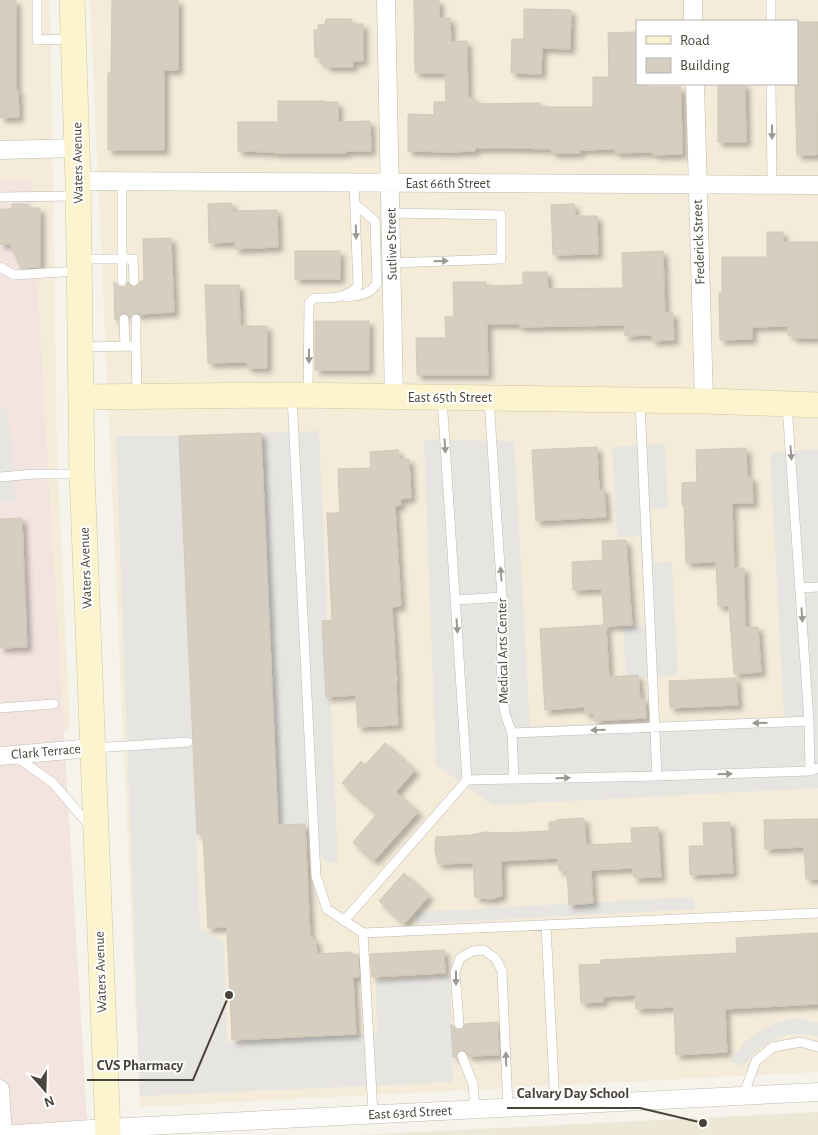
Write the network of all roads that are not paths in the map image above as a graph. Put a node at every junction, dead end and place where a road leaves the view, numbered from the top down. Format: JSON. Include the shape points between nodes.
{"nodes":[{"id":1,"x":37,"y":0,"type":"edge"},
{"id":2,"x":72,"y":0,"type":"edge"},
{"id":3,"x":386,"y":0,"type":"edge"},
{"id":4,"x":693,"y":0,"type":"edge"},
{"id":5,"x":771,"y":0,"type":"edge"},
{"id":6,"x":694,"y":20,"type":"edge"},
{"id":7,"x":771,"y":20,"type":"edge"},
{"id":8,"x":74,"y":39,"type":"junction"},
{"id":9,"x":695,"y":85,"type":"edge"},
{"id":10,"x":771,"y":85,"type":"edge"},
{"id":11,"x":77,"y":148,"type":"junction"},
{"id":12,"x":0,"y":150,"type":"edge"},
{"id":13,"x":122,"y":182,"type":"junction"},
{"id":14,"x":354,"y":183,"type":"junction"},
{"id":15,"x":391,"y":183,"type":"junction"},
{"id":16,"x":698,"y":185,"type":"junction"},
{"id":17,"x":772,"y":185,"type":"junction"},
{"id":18,"x":818,"y":185,"type":"edge"},
{"id":19,"x":78,"y":189,"type":"junction"},
{"id":20,"x":0,"y":198,"type":"edge"},
{"id":21,"x":355,"y":204,"type":"junction"},
{"id":22,"x":391,"y":213,"type":"junction"},
{"id":23,"x":122,"y":258,"type":"junction"},
{"id":24,"x":392,"y":263,"type":"junction"},
{"id":25,"x":79,"y":265,"type":"junction"},
{"id":26,"x":0,"y":267,"type":"edge"},
{"id":27,"x":122,"y":281,"type":"dead end"},
{"id":28,"x":134,"y":281,"type":"dead end"},
{"id":29,"x":338,"y":298,"type":"junction"},
{"id":30,"x":124,"y":319,"type":"dead end"},
{"id":31,"x":136,"y":319,"type":"dead end"},
{"id":32,"x":124,"y":346,"type":"junction"},
{"id":33,"x":136,"y":346,"type":"junction"},
{"id":34,"x":80,"y":347,"type":"junction"},
{"id":35,"x":137,"y":396,"type":"junction"},
{"id":36,"x":300,"y":396,"type":"junction"},
{"id":37,"x":81,"y":397,"type":"junction"},
{"id":38,"x":394,"y":398,"type":"junction"},
{"id":39,"x":442,"y":398,"type":"junction"},
{"id":40,"x":489,"y":398,"type":"junction"},
{"id":41,"x":640,"y":401,"type":"junction"},
{"id":42,"x":704,"y":401,"type":"junction"},
{"id":43,"x":787,"y":404,"type":"junction"},
{"id":44,"x":818,"y":405,"type":"edge"},
{"id":45,"x":82,"y":474,"type":"junction"},
{"id":46,"x":0,"y":477,"type":"edge"},
{"id":47,"x":818,"y":587,"type":"edge"},
{"id":48,"x":800,"y":588,"type":"junction"},
{"id":49,"x":502,"y":597,"type":"junction"},
{"id":50,"x":456,"y":600,"type":"junction"},
{"id":51,"x":54,"y":704,"type":"dead end"},
{"id":52,"x":0,"y":708,"type":"edge"},
{"id":53,"x":809,"y":721,"type":"junction"},
{"id":54,"x":655,"y":728,"type":"junction"},
{"id":55,"x":512,"y":733,"type":"junction"},
{"id":56,"x":188,"y":742,"type":"dead end"},
{"id":57,"x":93,"y":748,"type":"junction"},
{"id":58,"x":7,"y":756,"type":"edge"},
{"id":59,"x":814,"y":770,"type":"edge"},
{"id":60,"x":657,"y":776,"type":"junction"},
{"id":61,"x":514,"y":779,"type":"junction"},
{"id":62,"x":467,"y":780,"type":"junction"},
{"id":63,"x":96,"y":833,"type":"junction"},
{"id":64,"x":818,"y":913,"type":"edge"},
{"id":65,"x":344,"y":921,"type":"junction"},
{"id":66,"x":546,"y":925,"type":"junction"},
{"id":67,"x":363,"y":933,"type":"junction"},
{"id":68,"x":459,"y":1024,"type":"dead end"},
{"id":69,"x":818,"y":1047,"type":"edge"},
{"id":70,"x":462,"y":1056,"type":"dead end"},
{"id":71,"x":0,"y":1089,"type":"edge"},
{"id":72,"x":818,"y":1092,"type":"edge"},
{"id":73,"x":743,"y":1096,"type":"junction"},
{"id":74,"x":555,"y":1105,"type":"junction"},
{"id":75,"x":508,"y":1108,"type":"junction"},
{"id":76,"x":475,"y":1109,"type":"junction"},
{"id":77,"x":372,"y":1114,"type":"junction"},
{"id":78,"x":108,"y":1131,"type":"edge"},
{"id":79,"x":3,"y":1135,"type":"edge"}],
"edges":[{"from":1,"to":8,"type":"lane","via":[[37,40]]},
{"from":2,"to":8,"type":"main road","name":"Waters Avenue"},
{"from":3,"to":15,"type":"street","name":"Sutlive Street"},
{"from":4,"to":6,"type":"street"},
{"from":5,"to":7,"type":"lane"},
{"from":8,"to":11,"type":"main road","name":"Waters Avenue"},
{"from":9,"to":16,"type":"street","name":"Frederick Street"},
{"from":10,"to":17,"type":"lane","one_way":true},
{"from":11,"to":12,"type":"street"},
{"from":11,"to":19,"type":"main road","name":"Waters Avenue"},
{"from":13,"to":14,"type":"street","name":"East 66th Street"},
{"from":13,"to":19,"type":"street","name":"East 66th Street"},
{"from":13,"to":23,"type":"lane"},
{"from":14,"to":15,"type":"street","name":"East 66th Street"},
{"from":14,"to":21,"type":"lane"},
{"from":15,"to":16,"type":"street","name":"East 66th Street"},
{"from":15,"to":22,"type":"street","name":"Sutlive Street"},
{"from":16,"to":17,"type":"street","name":"East 66th Street"},
{"from":16,"to":42,"type":"street","name":"Frederick Street"},
{"from":17,"to":18,"type":"street","name":"East 66th Street"},
{"from":19,"to":20,"type":"lane"},
{"from":19,"to":25,"type":"main road","name":"Waters Avenue"},
{"from":21,"to":29,"type":"lane","one_way":true,"via":[[358,286],[352,293]]},
{"from":21,"to":29,"type":"lane","via":[[375,221],[377,283],[366,294]]},
{"from":22,"to":24,"type":"street","name":"Sutlive Street"},
{"from":24,"to":22,"type":"lane","one_way":true,"via":[[501,260],[501,215]]},
{"from":23,"to":25,"type":"lane"},
{"from":23,"to":27,"type":"lane"},
{"from":23,"to":28,"type":"lane","via":[[132,258]]},
{"from":24,"to":38,"type":"street","name":"Sutlive Street"},
{"from":25,"to":26,"type":"lane","via":[[14,275]]},
{"from":25,"to":34,"type":"main road","name":"Waters Avenue"},
{"from":29,"to":36,"type":"lane","one_way":true,"via":[[314,298],[309,303]]},
{"from":30,"to":32,"type":"lane"},
{"from":31,"to":33,"type":"lane"},
{"from":32,"to":33,"type":"lane"},
{"from":32,"to":34,"type":"lane"},
{"from":33,"to":35,"type":"lane"},
{"from":34,"to":37,"type":"main road","name":"Waters Avenue"},
{"from":35,"to":36,"type":"main road","name":"East 65th Street"},
{"from":35,"to":37,"type":"main road","name":"East 65th Street"},
{"from":36,"to":38,"type":"main road","name":"East 65th Street"},
{"from":36,"to":65,"type":"lane","via":[[316,876],[327,909]]},
{"from":37,"to":45,"type":"main road","name":"Waters Avenue"},
{"from":38,"to":39,"type":"main road","name":"East 65th Street"},
{"from":39,"to":40,"type":"main road","name":"East 65th Street"},
{"from":39,"to":50,"type":"lane","one_way":true},
{"from":40,"to":41,"type":"main road","name":"East 65th Street"},
{"from":49,"to":40,"type":"lane","name":"Medical Arts Center","one_way":true},
{"from":41,"to":42,"type":"main road","name":"East 65th Street"},
{"from":41,"to":54,"type":"lane"},
{"from":42,"to":43,"type":"main road","name":"East 65th Street"},
{"from":43,"to":44,"type":"main road","name":"East 65th Street"},
{"from":43,"to":48,"type":"lane","one_way":true},
{"from":45,"to":46,"type":"lane"},
{"from":45,"to":57,"type":"main road","name":"Waters Avenue"},
{"from":47,"to":48,"type":"lane"},
{"from":48,"to":53,"type":"lane","one_way":true},
{"from":49,"to":50,"type":"lane"},
{"from":49,"to":55,"type":"lane","name":"Medical Arts Center","via":[[501,686]]},
{"from":50,"to":62,"type":"lane","one_way":true},
{"from":51,"to":52,"type":"lane"},
{"from":53,"to":54,"type":"lane","one_way":true},
{"from":53,"to":59,"type":"lane"},
{"from":54,"to":55,"type":"lane","one_way":true},
{"from":54,"to":60,"type":"lane"},
{"from":55,"to":61,"type":"lane","name":"Medical Arts Center"},
{"from":56,"to":57,"type":"lane"},
{"from":57,"to":58,"type":"street","name":"Clark Terrace"},
{"from":57,"to":63,"type":"main road","name":"Waters Avenue"},
{"from":58,"to":63,"type":"lane","via":[[53,783]]},
{"from":60,"to":59,"type":"lane","one_way":true},
{"from":61,"to":60,"type":"lane","one_way":true},
{"from":61,"to":62,"type":"lane"},
{"from":62,"to":65,"type":"lane"},
{"from":63,"to":78,"type":"main road","name":"Waters Avenue"},
{"from":64,"to":66,"type":"lane"},
{"from":65,"to":67,"type":"lane"},
{"from":66,"to":67,"type":"lane"},
{"from":66,"to":74,"type":"lane"},
{"from":67,"to":77,"type":"lane"},
{"from":75,"to":68,"type":"lane","one_way":true,"via":[[502,971],[496,959],[484,950],[473,951],[460,958],[455,972]]},
{"from":69,"to":73,"type":"lane","via":[[801,1042],[773,1046],[756,1061]]},
{"from":70,"to":76,"type":"lane","via":[[473,1084]]},
{"from":71,"to":79,"type":"street"},
{"from":72,"to":73,"type":"street","name":"East 63rd Street"},
{"from":73,"to":74,"type":"street","name":"East 63rd Street"},
{"from":74,"to":75,"type":"street","name":"East 63rd Street"},
{"from":75,"to":76,"type":"street","name":"East 63rd Street"},
{"from":76,"to":77,"type":"street","name":"East 63rd Street"},
{"from":77,"to":78,"type":"street","name":"East 63rd Street"},
{"from":78,"to":79,"type":"street","name":"East 63rd Street"}]}
